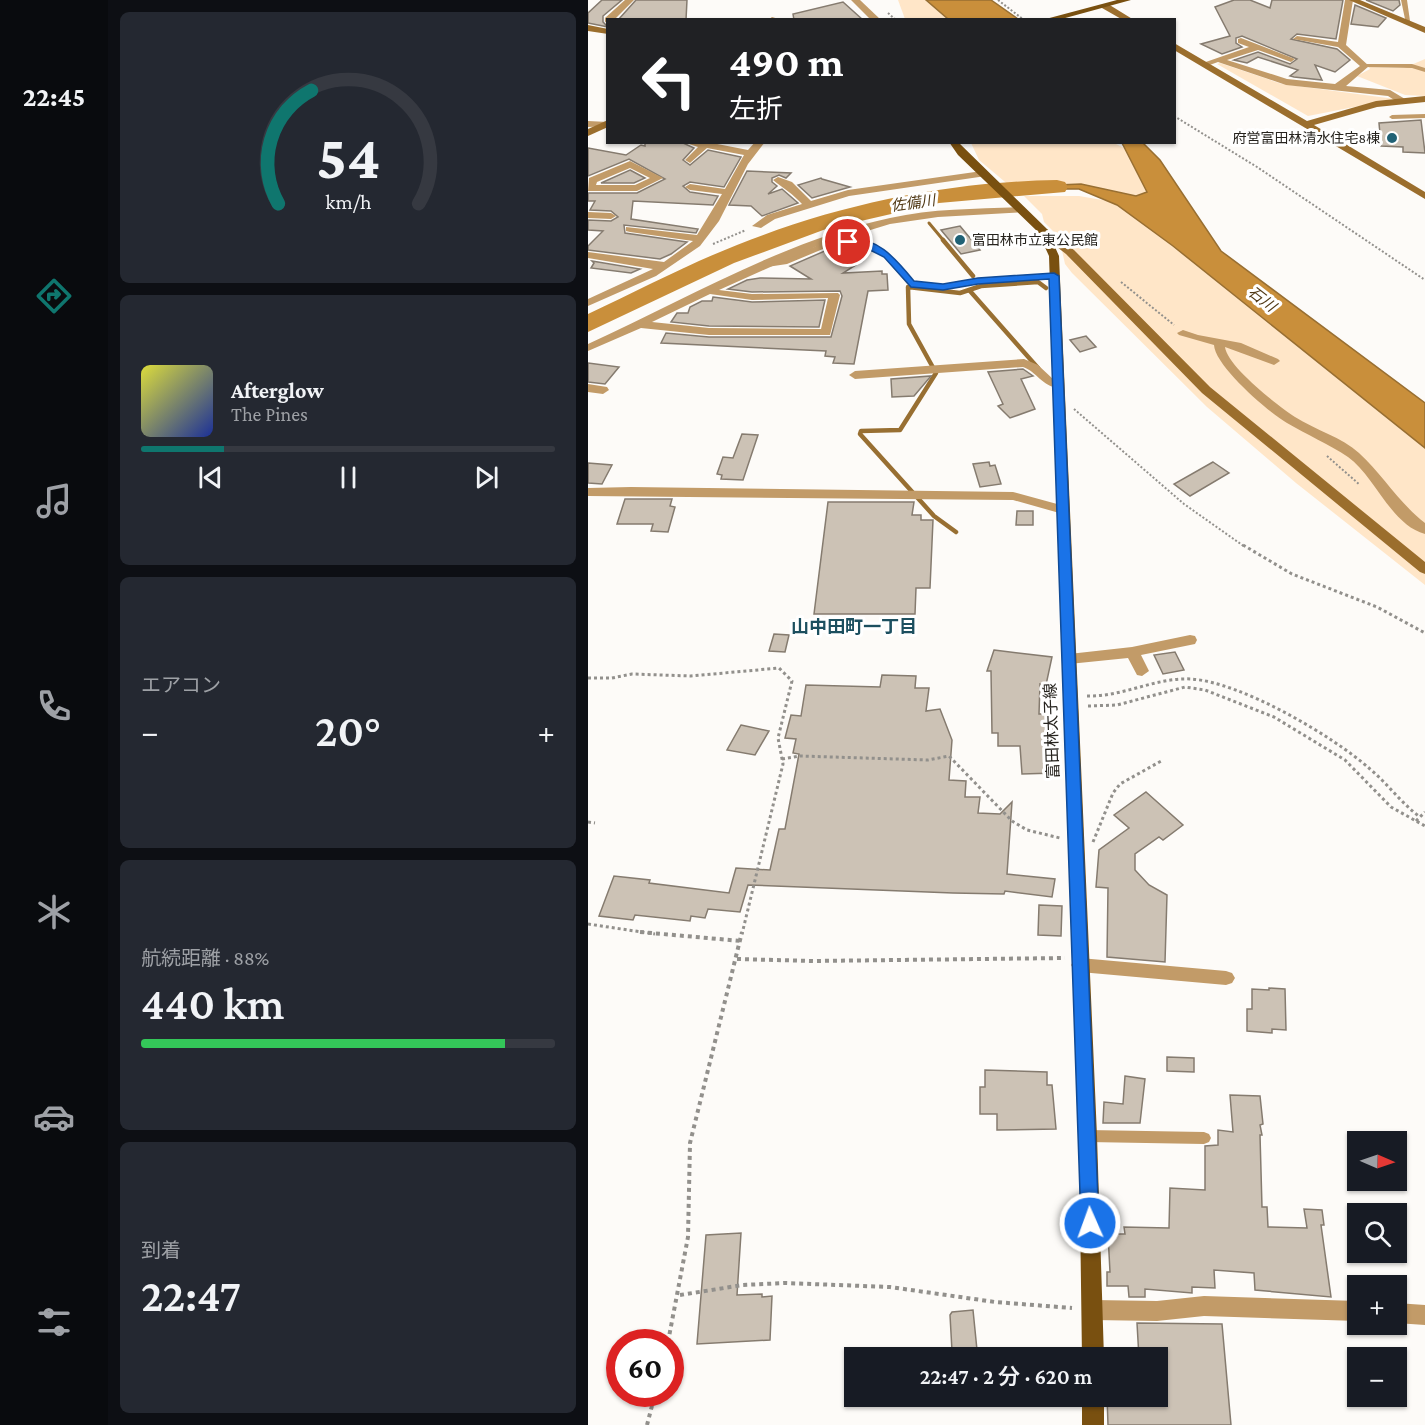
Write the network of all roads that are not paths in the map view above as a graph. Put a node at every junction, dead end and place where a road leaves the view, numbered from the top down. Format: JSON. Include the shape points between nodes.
{"nodes":[{"id":1,"x":630,"y":0,"type":"edge"},
{"id":2,"x":855,"y":0,"type":"edge"},
{"id":3,"x":1128,"y":0,"type":"edge"},
{"id":4,"x":1351,"y":0,"type":"edge"},
{"id":5,"x":1404,"y":0,"type":"edge"},
{"id":6,"x":1110,"y":3,"type":"edge"},
{"id":7,"x":872,"y":17,"type":"edge"},
{"id":8,"x":610,"y":18,"type":"edge"},
{"id":9,"x":1055,"y":18,"type":"edge"},
{"id":10,"x":1128,"y":18,"type":"edge"},
{"id":11,"x":606,"y":21,"type":"edge"},
{"id":12,"x":1404,"y":21,"type":"junction"},
{"id":13,"x":592,"y":29,"type":"edge"},
{"id":14,"x":1425,"y":30,"type":"edge"},
{"id":15,"x":1297,"y":39,"type":"dead end"},
{"id":16,"x":1240,"y":41,"type":"dead end"},
{"id":17,"x":1342,"y":45,"type":"junction"},
{"id":18,"x":1176,"y":47,"type":"edge"},
{"id":19,"x":1255,"y":48,"type":"junction"},
{"id":20,"x":1329,"y":54,"type":"dead end"},
{"id":21,"x":1352,"y":56,"type":"junction"},
{"id":22,"x":1291,"y":59,"type":"dead end"},
{"id":23,"x":1220,"y":60,"type":"junction"},
{"id":24,"x":1204,"y":64,"type":"junction"},
{"id":25,"x":1364,"y":65,"type":"junction"},
{"id":26,"x":1425,"y":70,"type":"edge"},
{"id":27,"x":1338,"y":87,"type":"junction"},
{"id":28,"x":1425,"y":99,"type":"edge"},
{"id":29,"x":1401,"y":100,"type":"junction"},
{"id":30,"x":1425,"y":116,"type":"edge"},
{"id":31,"x":1392,"y":117,"type":"dead end"},
{"id":32,"x":588,"y":124,"type":"edge"},
{"id":33,"x":606,"y":124,"type":"edge"},
{"id":34,"x":606,"y":124,"type":"edge"},
{"id":35,"x":1305,"y":125,"type":"junction"},
{"id":36,"x":588,"y":133,"type":"edge"},
{"id":37,"x":699,"y":144,"type":"edge"},
{"id":38,"x":759,"y":144,"type":"edge"},
{"id":39,"x":955,"y":144,"type":"edge"},
{"id":40,"x":705,"y":145,"type":"junction"},
{"id":41,"x":750,"y":153,"type":"junction"},
{"id":42,"x":690,"y":160,"type":"dead end"},
{"id":43,"x":985,"y":177,"type":"junction"},
{"id":44,"x":778,"y":180,"type":"dead end"},
{"id":45,"x":801,"y":182,"type":"dead end"},
{"id":46,"x":789,"y":185,"type":"junction"},
{"id":47,"x":690,"y":187,"type":"dead end"},
{"id":48,"x":589,"y":188,"type":"edge"},
{"id":49,"x":727,"y":192,"type":"junction"},
{"id":50,"x":1425,"y":196,"type":"edge"},
{"id":51,"x":809,"y":205,"type":"junction"},
{"id":52,"x":1020,"y":209,"type":"junction"},
{"id":53,"x":588,"y":215,"type":"edge"},
{"id":54,"x":611,"y":216,"type":"dead end"},
{"id":55,"x":757,"y":226,"type":"road end"},
{"id":56,"x":629,"y":230,"type":"dead end"},
{"id":57,"x":1043,"y":231,"type":"junction"},
{"id":58,"x":705,"y":243,"type":"junction"},
{"id":59,"x":588,"y":255,"type":"edge"},
{"id":60,"x":662,"y":267,"type":"junction"},
{"id":61,"x":755,"y":268,"type":"junction"},
{"id":62,"x":1054,"y":276,"type":"junction"},
{"id":63,"x":710,"y":290,"type":"junction"},
{"id":64,"x":588,"y":303,"type":"edge"},
{"id":65,"x":640,"y":324,"type":"junction"},
{"id":66,"x":1183,"y":333,"type":"dead end"},
{"id":67,"x":1219,"y":341,"type":"junction"},
{"id":68,"x":588,"y":348,"type":"edge"},
{"id":69,"x":1274,"y":361,"type":"dead end"},
{"id":70,"x":855,"y":375,"type":"dead end"},
{"id":71,"x":1058,"y":384,"type":"junction"},
{"id":72,"x":588,"y":388,"type":"edge"},
{"id":73,"x":603,"y":390,"type":"dead end"},
{"id":74,"x":588,"y":492,"type":"edge"},
{"id":75,"x":1063,"y":510,"type":"junction"},
{"id":76,"x":1425,"y":530,"type":"edge"},
{"id":77,"x":1425,"y":569,"type":"edge"},
{"id":78,"x":1190,"y":640,"type":"dead end"},
{"id":79,"x":1132,"y":652,"type":"junction"},
{"id":80,"x":1069,"y":659,"type":"junction"},
{"id":81,"x":1142,"y":670,"type":"dead end"},
{"id":82,"x":1080,"y":964,"type":"junction"},
{"id":83,"x":1226,"y":978,"type":"dead end"},
{"id":84,"x":1088,"y":1136,"type":"junction"},
{"id":85,"x":1204,"y":1138,"type":"dead end"},
{"id":86,"x":1092,"y":1310,"type":"junction"},
{"id":87,"x":1347,"y":1311,"type":"edge"},
{"id":88,"x":1407,"y":1314,"type":"edge"},
{"id":89,"x":1425,"y":1315,"type":"edge"},
{"id":90,"x":1093,"y":1347,"type":"edge"},
{"id":91,"x":1093,"y":1407,"type":"edge"},
{"id":92,"x":1093,"y":1425,"type":"edge"}],
"edges":[{"from":1,"to":8,"type":"street"},
{"from":2,"to":7,"type":"street"},
{"from":3,"to":6,"type":"main road"},
{"from":4,"to":12,"type":"street"},
{"from":4,"to":17,"type":"street"},
{"from":5,"to":12,"type":"lane","via":[[1408,20]]},
{"from":6,"to":9,"type":"main road"},
{"from":6,"to":10,"type":"street"},
{"from":11,"to":13,"type":"street"},
{"from":12,"to":14,"type":"street"},
{"from":15,"to":17,"type":"street"},
{"from":16,"to":19,"type":"street"},
{"from":17,"to":21,"type":"street"},
{"from":18,"to":24,"type":"street"},
{"from":19,"to":22,"type":"street"},
{"from":19,"to":23,"type":"street"},
{"from":20,"to":21,"type":"street"},
{"from":21,"to":25,"type":"street"},
{"from":23,"to":24,"type":"street"},
{"from":23,"to":27,"type":"street","via":[[1286,82]]},
{"from":24,"to":35,"type":"street"},
{"from":25,"to":26,"type":"lane"},
{"from":25,"to":27,"type":"street"},
{"from":27,"to":29,"type":"street","via":[[1390,93]]},
{"from":28,"to":29,"type":"street"},
{"from":29,"to":35,"type":"street","via":[[1350,110]]},
{"from":30,"to":31,"type":"lane"},
{"from":32,"to":33,"type":"street"},
{"from":34,"to":36,"type":"street"},
{"from":35,"to":50,"type":"street"},
{"from":37,"to":40,"type":"street"},
{"from":38,"to":41,"type":"street"},
{"from":39,"to":43,"type":"main road","name":"富田林太子線"},
{"from":40,"to":41,"type":"street"},
{"from":40,"to":42,"type":"street"},
{"from":41,"to":49,"type":"street"},
{"from":43,"to":51,"type":"street","via":[[848,194]]},
{"from":43,"to":52,"type":"main road","name":"富田林太子線"},
{"from":44,"to":46,"type":"street"},
{"from":45,"to":46,"type":"street"},
{"from":46,"to":51,"type":"street"},
{"from":47,"to":49,"type":"street"},
{"from":48,"to":48,"type":"street","via":[[637,188],[658,178],[630,164],[593,180]]},
{"from":49,"to":58,"type":"street"},
{"from":51,"to":55,"type":"street","via":[[771,217]]},
{"from":52,"to":57,"type":"main road","name":"富田林太子線"},
{"from":52,"to":61,"type":"street","via":[[891,220],[828,238]]},
{"from":53,"to":54,"type":"street"},
{"from":56,"to":58,"type":"street"},
{"from":57,"to":62,"type":"main road","name":"富田林太子線","via":[[1052,248]]},
{"from":57,"to":77,"type":"street","via":[[1070,252],[1206,390]]},
{"from":58,"to":60,"type":"street"},
{"from":59,"to":60,"type":"street","via":[[612,254]]},
{"from":60,"to":64,"type":"street"},
{"from":61,"to":62,"type":"lane","via":[[784,262],[834,242],[861,242],[887,255],[911,284],[943,287]]},
{"from":61,"to":63,"type":"street"},
{"from":62,"to":71,"type":"main road","name":"富田林太子線"},
{"from":63,"to":65,"type":"street"},
{"from":63,"to":65,"type":"street","via":[[750,296],[834,295],[826,333],[686,331]]},
{"from":65,"to":68,"type":"street"},
{"from":66,"to":67,"type":"street"},
{"from":67,"to":69,"type":"street"},
{"from":67,"to":76,"type":"street","via":[[1220,352],[1231,369],[1288,419],[1354,455],[1403,513]]},
{"from":70,"to":71,"type":"street","via":[[1024,363],[1050,383]]},
{"from":71,"to":75,"type":"main road","name":"富田林太子線"},
{"from":72,"to":73,"type":"street"},
{"from":74,"to":75,"type":"street","via":[[1013,496]]},
{"from":75,"to":80,"type":"main road","name":"富田林太子線"},
{"from":78,"to":79,"type":"street"},
{"from":79,"to":80,"type":"street"},
{"from":79,"to":81,"type":"street"},
{"from":80,"to":82,"type":"main road","name":"富田林太子線"},
{"from":82,"to":83,"type":"street"},
{"from":82,"to":84,"type":"main road","name":"富田林太子線"},
{"from":84,"to":85,"type":"lane"},
{"from":84,"to":86,"type":"main road","name":"富田林太子線"},
{"from":86,"to":87,"type":"street","via":[[1157,1311],[1204,1306]]},
{"from":86,"to":90,"type":"main road","name":"富田林太子線"},
{"from":88,"to":89,"type":"street"},
{"from":91,"to":92,"type":"main road"}]}
